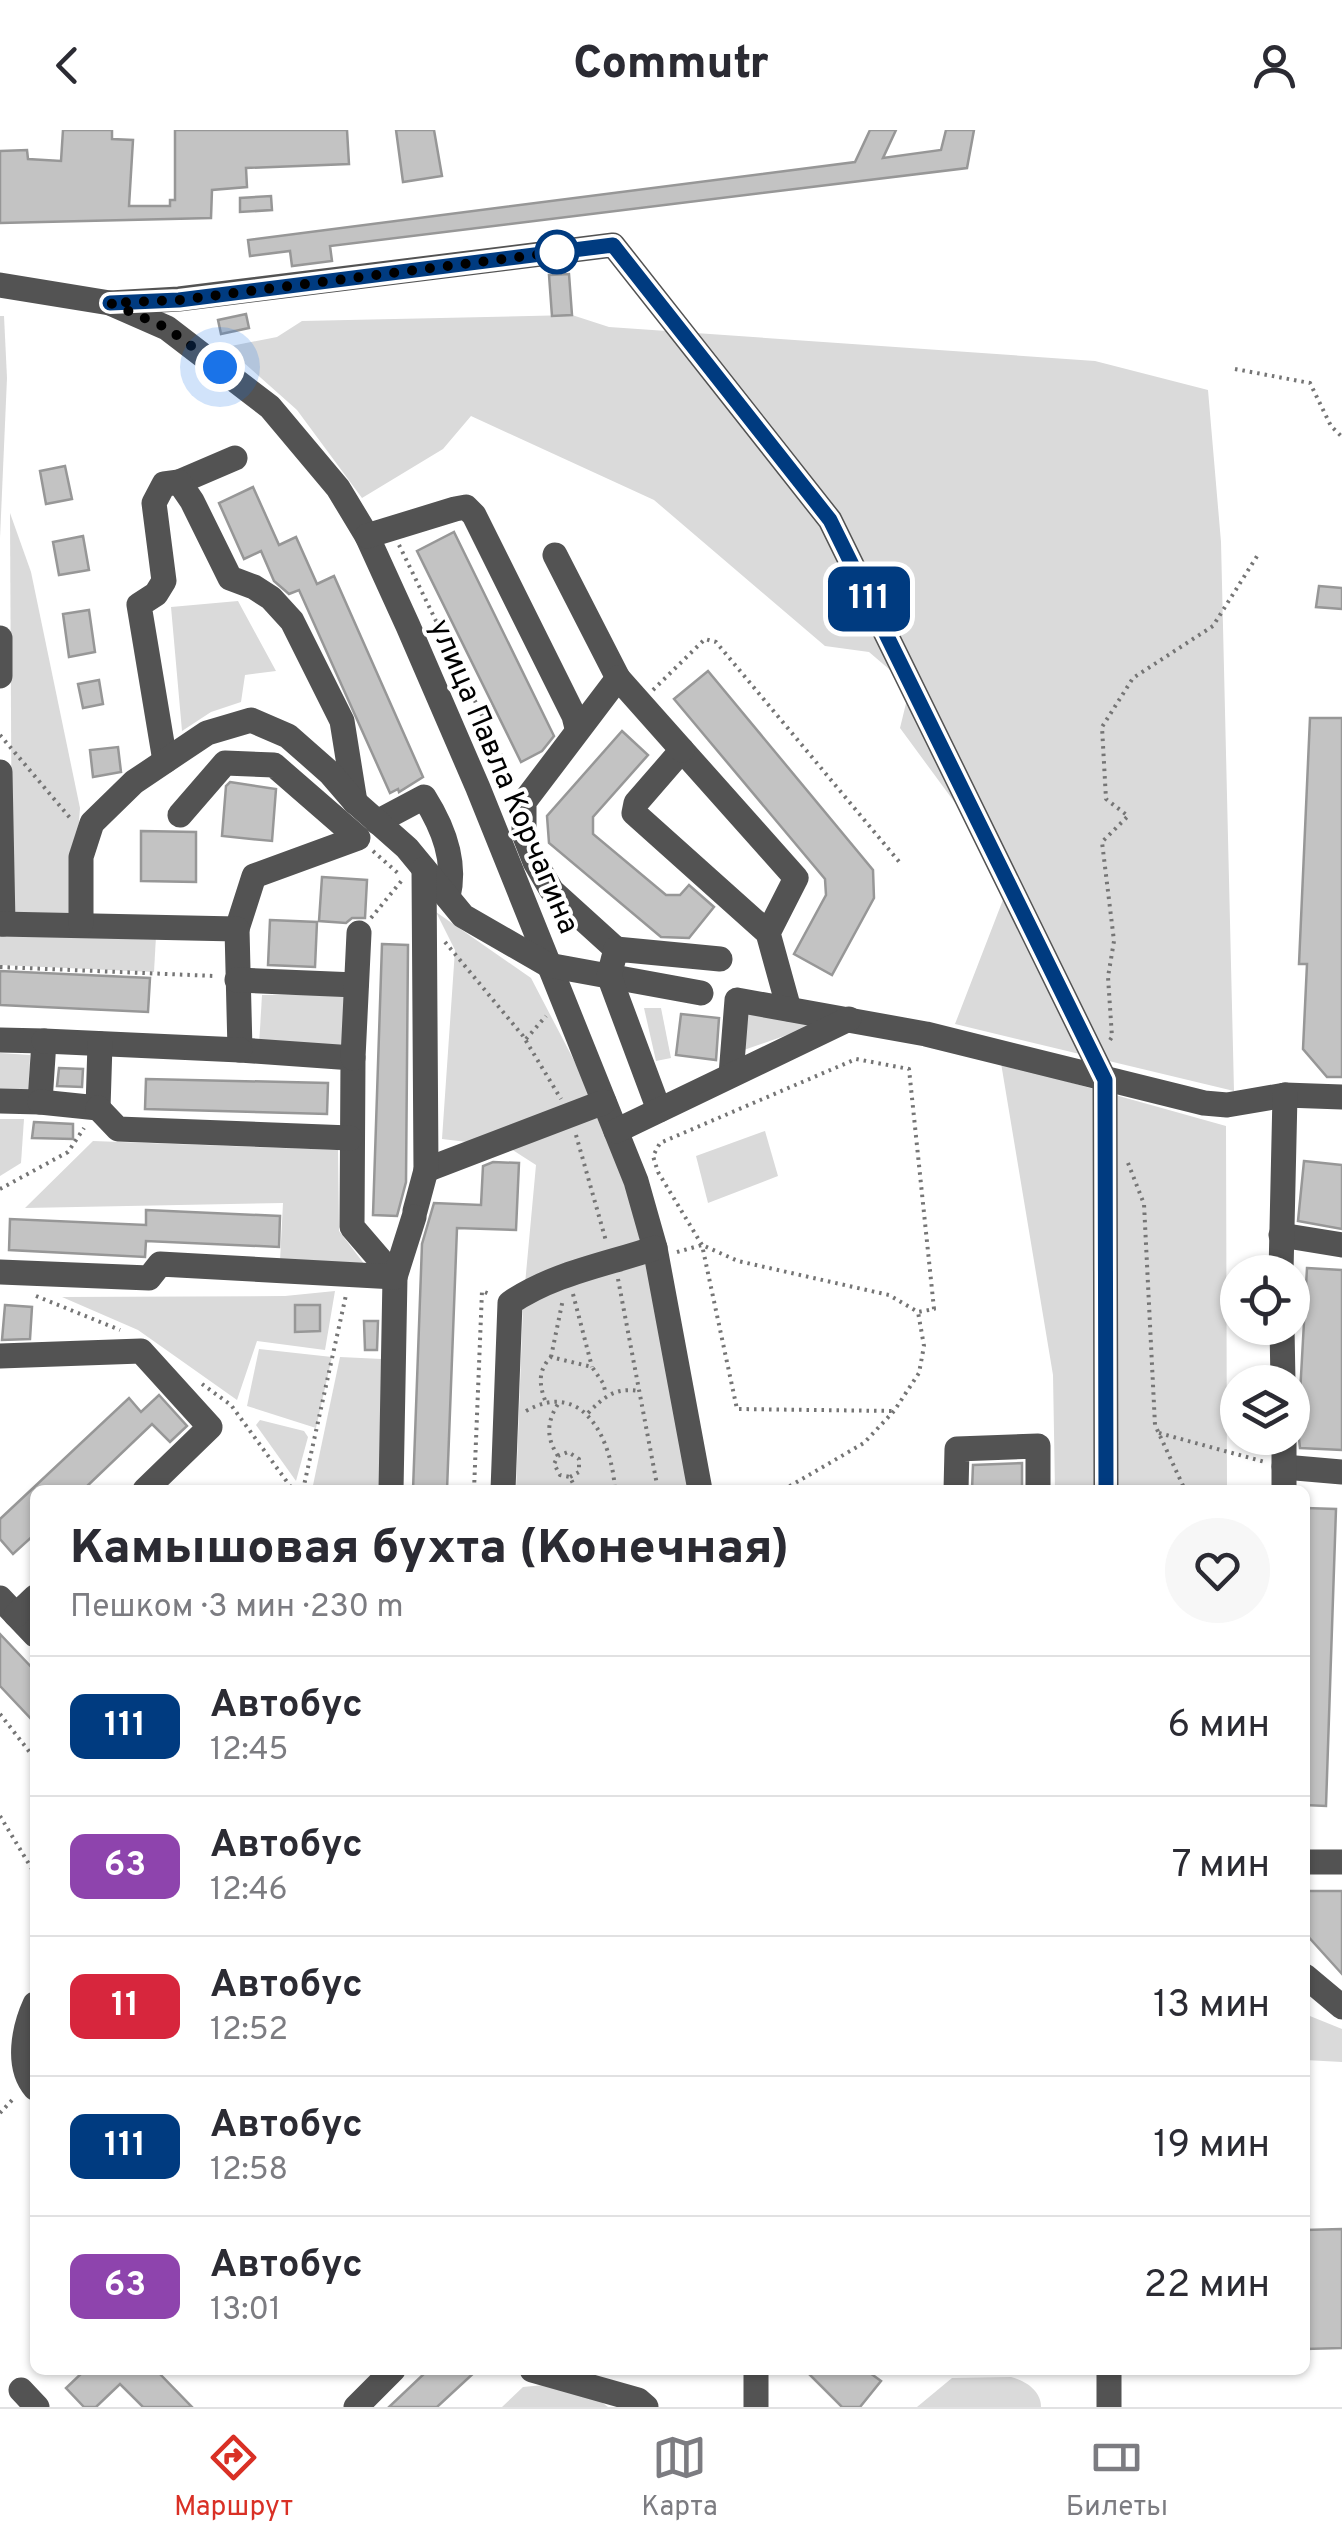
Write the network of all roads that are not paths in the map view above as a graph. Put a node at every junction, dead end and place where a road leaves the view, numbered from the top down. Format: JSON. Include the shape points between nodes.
{"nodes":[{"id":1,"x":0,"y":285,"type":"edge"},
{"id":2,"x":110,"y":303,"type":"junction"},
{"id":3,"x":235,"y":458,"type":"dead end"},
{"id":4,"x":179,"y":482,"type":"junction"},
{"id":5,"x":379,"y":532,"type":"junction"},
{"id":6,"x":555,"y":555,"type":"dead end"},
{"id":7,"x":0,"y":638,"type":"edge"},
{"id":8,"x":0,"y":676,"type":"edge"},
{"id":9,"x":618,"y":678,"type":"junction"},
{"id":10,"x":577,"y":728,"type":"junction"},
{"id":11,"x":682,"y":750,"type":"junction"},
{"id":12,"x":165,"y":761,"type":"junction"},
{"id":13,"x":0,"y":772,"type":"edge"},
{"id":14,"x":355,"y":802,"type":"junction"},
{"id":15,"x":180,"y":815,"type":"dead end"},
{"id":16,"x":368,"y":830,"type":"junction"},
{"id":17,"x":436,"y":897,"type":"junction"},
{"id":18,"x":1,"y":924,"type":"edge"},
{"id":19,"x":81,"y":924,"type":"junction"},
{"id":20,"x":238,"y":929,"type":"junction"},
{"id":21,"x":359,"y":933,"type":"road end"},
{"id":22,"x":768,"y":933,"type":"junction"},
{"id":23,"x":616,"y":949,"type":"junction"},
{"id":24,"x":720,"y":959,"type":"dead end"},
{"id":25,"x":548,"y":964,"type":"junction"},
{"id":26,"x":608,"y":976,"type":"junction"},
{"id":27,"x":237,"y":978,"type":"junction"},
{"id":28,"x":356,"y":985,"type":"junction"},
{"id":29,"x":700,"y":992,"type":"dead end"},
{"id":30,"x":789,"y":1009,"type":"junction"},
{"id":31,"x":849,"y":1019,"type":"junction"},
{"id":32,"x":0,"y":1040,"type":"edge"},
{"id":33,"x":44,"y":1041,"type":"junction"},
{"id":34,"x":100,"y":1044,"type":"junction"},
{"id":35,"x":240,"y":1050,"type":"junction"},
{"id":36,"x":353,"y":1058,"type":"junction"},
{"id":37,"x":731,"y":1075,"type":"junction"},
{"id":38,"x":1093,"y":1077,"type":"junction"},
{"id":39,"x":1286,"y":1095,"type":"junction"},
{"id":40,"x":1342,"y":1096,"type":"edge"},
{"id":41,"x":0,"y":1101,"type":"edge"},
{"id":42,"x":40,"y":1102,"type":"junction"},
{"id":43,"x":604,"y":1102,"type":"junction"},
{"id":44,"x":98,"y":1108,"type":"junction"},
{"id":45,"x":659,"y":1110,"type":"junction"},
{"id":46,"x":616,"y":1131,"type":"junction"},
{"id":47,"x":350,"y":1138,"type":"junction"},
{"id":48,"x":426,"y":1170,"type":"junction"},
{"id":49,"x":1281,"y":1235,"type":"junction"},
{"id":50,"x":1342,"y":1246,"type":"edge"},
{"id":51,"x":655,"y":1248,"type":"junction"},
{"id":52,"x":1281,"y":1255,"type":"edge"},
{"id":53,"x":0,"y":1272,"type":"edge"},
{"id":54,"x":395,"y":1277,"type":"junction"},
{"id":55,"x":0,"y":1356,"type":"edge"},
{"id":56,"x":1342,"y":1472,"type":"edge"},
{"id":57,"x":1284,"y":1478,"type":"edge"},
{"id":58,"x":150,"y":1485,"type":"edge"},
{"id":59,"x":390,"y":1485,"type":"edge"},
{"id":60,"x":503,"y":1485,"type":"edge"},
{"id":61,"x":699,"y":1485,"type":"edge"},
{"id":62,"x":956,"y":1485,"type":"edge"},
{"id":63,"x":1038,"y":1485,"type":"edge"},
{"id":64,"x":1106,"y":1485,"type":"edge"},
{"id":65,"x":8,"y":1606,"type":"edge"},
{"id":66,"x":30,"y":1630,"type":"edge"},
{"id":67,"x":1310,"y":1862,"type":"edge"},
{"id":68,"x":1342,"y":1862,"type":"edge"},
{"id":69,"x":1310,"y":1980,"type":"edge"},
{"id":70,"x":1342,"y":2007,"type":"edge"},
{"id":71,"x":30,"y":2017,"type":"edge"},
{"id":72,"x":30,"y":2083,"type":"edge"},
{"id":73,"x":387,"y":2375,"type":"edge"},
{"id":74,"x":550,"y":2375,"type":"edge"},
{"id":75,"x":756,"y":2375,"type":"edge"},
{"id":76,"x":1109,"y":2375,"type":"edge"},
{"id":77,"x":356,"y":2407,"type":"edge"},
{"id":78,"x":646,"y":2407,"type":"edge"},
{"id":79,"x":756,"y":2407,"type":"edge"},
{"id":80,"x":1109,"y":2407,"type":"edge"}],
"edges":[{"from":1,"to":2,"type":"street","name":"улица Павла Корчагина"},
{"from":2,"to":5,"type":"street","name":"улица Павла Корчагина","via":[[167,328],[270,407]]},
{"from":2,"to":38,"type":"street","via":[[613,245],[830,520]]},
{"from":3,"to":4,"type":"street"},
{"from":4,"to":12,"type":"street","via":[[157,492],[164,581],[139,605]]},
{"from":4,"to":14,"type":"street","via":[[230,578],[271,598],[292,621],[342,722]]},
{"from":5,"to":10,"type":"street","via":[[455,509],[474,514]]},
{"from":5,"to":25,"type":"street","name":"улица Павла Корчагина"},
{"from":6,"to":9,"type":"street"},
{"from":7,"to":8,"type":"street"},
{"from":9,"to":10,"type":"street"},
{"from":9,"to":11,"type":"street"},
{"from":10,"to":23,"type":"street","via":[[524,802],[524,834],[552,891]]},
{"from":11,"to":22,"type":"street","via":[[796,878]]},
{"from":11,"to":22,"type":"street","via":[[634,812]]},
{"from":12,"to":14,"type":"street","via":[[207,733],[251,720],[288,736]]},
{"from":12,"to":19,"type":"street","via":[[92,823],[81,858]]},
{"from":13,"to":18,"type":"street"},
{"from":14,"to":16,"type":"street"},
{"from":15,"to":16,"type":"street","via":[[224,763],[274,765]]},
{"from":16,"to":17,"type":"street"},
{"from":16,"to":17,"type":"street","via":[[424,797],[452,862]]},
{"from":16,"to":20,"type":"street","via":[[254,876]]},
{"from":17,"to":25,"type":"street"},
{"from":17,"to":48,"type":"street","via":[[425,923]]},
{"from":18,"to":19,"type":"street"},
{"from":19,"to":20,"type":"street"},
{"from":20,"to":27,"type":"street"},
{"from":21,"to":28,"type":"street"},
{"from":22,"to":30,"type":"street"},
{"from":23,"to":24,"type":"street"},
{"from":23,"to":26,"type":"street"},
{"from":25,"to":26,"type":"street"},
{"from":25,"to":43,"type":"street","name":"улица Павла Корчагина"},
{"from":26,"to":29,"type":"street"},
{"from":26,"to":45,"type":"street"},
{"from":27,"to":28,"type":"street"},
{"from":27,"to":35,"type":"street"},
{"from":28,"to":36,"type":"street"},
{"from":30,"to":31,"type":"street"},
{"from":30,"to":37,"type":"street","via":[[737,1000]]},
{"from":31,"to":37,"type":"street"},
{"from":31,"to":38,"type":"street"},
{"from":32,"to":33,"type":"street"},
{"from":33,"to":34,"type":"street"},
{"from":33,"to":42,"type":"street"},
{"from":34,"to":35,"type":"street"},
{"from":34,"to":44,"type":"street"},
{"from":35,"to":36,"type":"street"},
{"from":36,"to":47,"type":"street"},
{"from":37,"to":45,"type":"street"},
{"from":38,"to":39,"type":"street","via":[[1227,1105]]},
{"from":38,"to":64,"type":"street"},
{"from":39,"to":40,"type":"street"},
{"from":39,"to":49,"type":"street"},
{"from":41,"to":42,"type":"street"},
{"from":42,"to":44,"type":"street"},
{"from":43,"to":46,"type":"street","name":"улица Павла Корчагина"},
{"from":43,"to":48,"type":"street"},
{"from":44,"to":47,"type":"street","via":[[118,1128]]},
{"from":45,"to":46,"type":"street"},
{"from":46,"to":51,"type":"street","name":"улица Павла Корчагина"},
{"from":47,"to":54,"type":"street","via":[[352,1227]]},
{"from":48,"to":54,"type":"street"},
{"from":49,"to":50,"type":"street"},
{"from":49,"to":52,"type":"street"},
{"from":51,"to":60,"type":"street","via":[[582,1268],[510,1303]]},
{"from":51,"to":61,"type":"street","name":"улица Павла Корчагина"},
{"from":53,"to":54,"type":"street","via":[[149,1278],[160,1264]]},
{"from":54,"to":59,"type":"street"},
{"from":55,"to":58,"type":"street","via":[[141,1352],[210,1427]]},
{"from":56,"to":57,"type":"street"},
{"from":62,"to":63,"type":"street","via":[[957,1448],[1038,1446]]},
{"from":65,"to":66,"type":"street"},
{"from":67,"to":68,"type":"street"},
{"from":69,"to":70,"type":"street"},
{"from":71,"to":72,"type":"street","via":[[23,2050]]},
{"from":73,"to":77,"type":"street"},
{"from":74,"to":78,"type":"street"},
{"from":75,"to":79,"type":"street"},
{"from":76,"to":80,"type":"street"}]}
